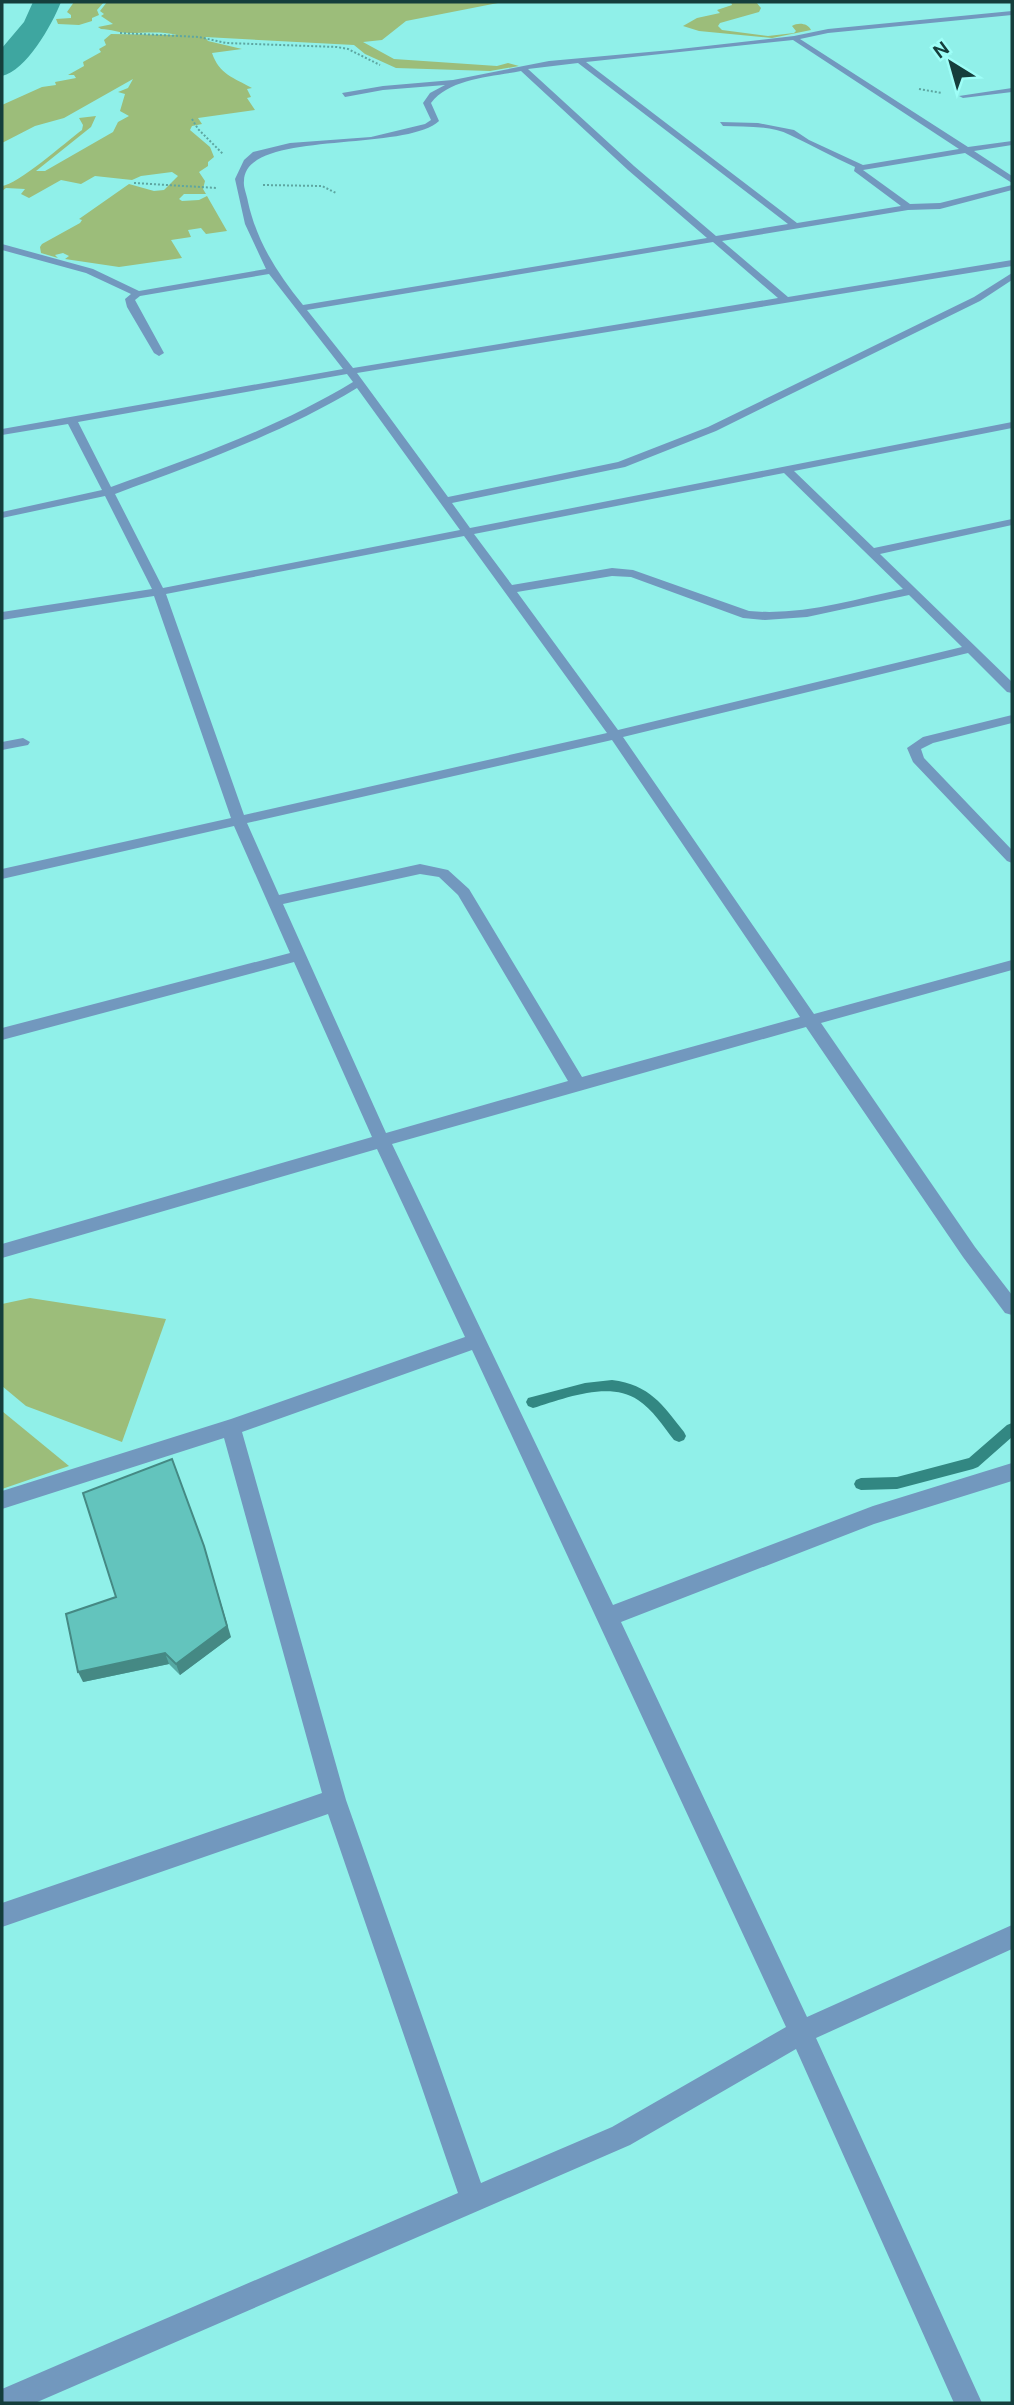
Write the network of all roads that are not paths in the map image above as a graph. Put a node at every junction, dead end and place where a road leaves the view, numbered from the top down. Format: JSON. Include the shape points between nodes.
{"nodes":[{"id":1,"x":1012,"y":13,"type":"edge"},
{"id":2,"x":794,"y":38,"type":"junction"},
{"id":3,"x":579,"y":60,"type":"junction"},
{"id":4,"x":523,"y":69,"type":"junction"},
{"id":5,"x":456,"y":82,"type":"junction"},
{"id":6,"x":1012,"y":90,"type":"edge"},
{"id":7,"x":345,"y":95,"type":"dead end"},
{"id":8,"x":963,"y":96,"type":"dead end"},
{"id":9,"x":723,"y":124,"type":"dead end"},
{"id":10,"x":1012,"y":143,"type":"edge"},
{"id":11,"x":965,"y":151,"type":"junction"},
{"id":12,"x":862,"y":167,"type":"junction"},
{"id":13,"x":1012,"y":180,"type":"edge"},
{"id":14,"x":1012,"y":188,"type":"edge"},
{"id":15,"x":908,"y":207,"type":"junction"},
{"id":16,"x":796,"y":226,"type":"junction"},
{"id":17,"x":717,"y":239,"type":"junction"},
{"id":18,"x":2,"y":247,"type":"edge"},
{"id":19,"x":1012,"y":263,"type":"edge"},
{"id":20,"x":271,"y":271,"type":"junction"},
{"id":21,"x":1012,"y":276,"type":"edge"},
{"id":22,"x":138,"y":294,"type":"junction"},
{"id":23,"x":787,"y":301,"type":"junction"},
{"id":24,"x":302,"y":308,"type":"junction"},
{"id":25,"x":159,"y":353,"type":"dead end"},
{"id":26,"x":354,"y":377,"type":"junction"},
{"id":27,"x":72,"y":421,"type":"junction"},
{"id":28,"x":1012,"y":425,"type":"edge"},
{"id":29,"x":2,"y":432,"type":"edge"},
{"id":30,"x":786,"y":470,"type":"junction"},
{"id":31,"x":109,"y":492,"type":"junction"},
{"id":32,"x":444,"y":501,"type":"junction"},
{"id":33,"x":2,"y":515,"type":"edge"},
{"id":34,"x":1012,"y":522,"type":"edge"},
{"id":35,"x":468,"y":530,"type":"junction"},
{"id":36,"x":873,"y":552,"type":"junction"},
{"id":37,"x":511,"y":589,"type":"junction"},
{"id":38,"x":913,"y":591,"type":"junction"},
{"id":39,"x":159,"y":592,"type":"junction"},
{"id":40,"x":2,"y":616,"type":"edge"},
{"id":41,"x":971,"y":649,"type":"junction"},
{"id":42,"x":1012,"y":689,"type":"edge"},
{"id":43,"x":1012,"y":719,"type":"edge"},
{"id":44,"x":615,"y":735,"type":"junction"},
{"id":45,"x":23,"y":742,"type":"dead end"},
{"id":46,"x":2,"y":746,"type":"edge"},
{"id":47,"x":238,"y":819,"type":"junction"},
{"id":48,"x":1012,"y":858,"type":"edge"},
{"id":49,"x":2,"y":874,"type":"edge"},
{"id":50,"x":275,"y":901,"type":"junction"},
{"id":51,"x":299,"y":956,"type":"junction"},
{"id":52,"x":1012,"y":965,"type":"edge"},
{"id":53,"x":812,"y":1019,"type":"junction"},
{"id":54,"x":2,"y":1034,"type":"edge"},
{"id":55,"x":578,"y":1084,"type":"junction"},
{"id":56,"x":382,"y":1142,"type":"junction"},
{"id":57,"x":2,"y":1251,"type":"edge"},
{"id":58,"x":1012,"y":1308,"type":"edge"},
{"id":59,"x":476,"y":1340,"type":"junction"},
{"id":60,"x":231,"y":1427,"type":"junction"},
{"id":61,"x":1012,"y":1472,"type":"edge"},
{"id":62,"x":2,"y":1500,"type":"edge"},
{"id":63,"x":608,"y":1617,"type":"junction"},
{"id":64,"x":335,"y":1800,"type":"junction"},
{"id":65,"x":2,"y":1915,"type":"edge"},
{"id":66,"x":1012,"y":1937,"type":"edge"},
{"id":67,"x":801,"y":2032,"type":"junction"},
{"id":68,"x":472,"y":2199,"type":"junction"},
{"id":69,"x":3,"y":2403,"type":"edge"},
{"id":70,"x":968,"y":2403,"type":"edge"}],
"edges":[{"from":1,"to":2,"type":"street"},
{"from":2,"to":3,"type":"street"},
{"from":2,"to":11,"type":"street"},
{"from":3,"to":4,"type":"street"},
{"from":3,"to":16,"type":"street"},
{"from":4,"to":5,"type":"street"},
{"from":4,"to":17,"type":"street"},
{"from":5,"to":7,"type":"street"},
{"from":5,"to":20,"type":"street","via":[[427,103],[435,121],[428,127],[371,139],[269,149],[247,162],[240,182],[249,224]]},
{"from":6,"to":8,"type":"street"},
{"from":9,"to":12,"type":"street","via":[[791,132]]},
{"from":10,"to":11,"type":"street"},
{"from":11,"to":12,"type":"street"},
{"from":11,"to":13,"type":"street"},
{"from":12,"to":15,"type":"street","via":[[858,172]]},
{"from":14,"to":15,"type":"street","via":[[927,208]]},
{"from":15,"to":16,"type":"street"},
{"from":16,"to":17,"type":"street"},
{"from":17,"to":23,"type":"street"},
{"from":17,"to":24,"type":"street"},
{"from":18,"to":22,"type":"street","via":[[98,273]]},
{"from":19,"to":23,"type":"street"},
{"from":20,"to":22,"type":"street"},
{"from":20,"to":24,"type":"street"},
{"from":21,"to":32,"type":"street","via":[[977,299],[660,450],[621,465]]},
{"from":22,"to":25,"type":"street","via":[[130,299],[132,307]]},
{"from":23,"to":26,"type":"street"},
{"from":24,"to":26,"type":"street"},
{"from":26,"to":27,"type":"street"},
{"from":26,"to":31,"type":"street","via":[[319,407],[244,442]]},
{"from":26,"to":32,"type":"street"},
{"from":27,"to":29,"type":"street"},
{"from":27,"to":31,"type":"street"},
{"from":28,"to":30,"type":"street"},
{"from":30,"to":35,"type":"street"},
{"from":30,"to":36,"type":"street"},
{"from":31,"to":33,"type":"street"},
{"from":31,"to":39,"type":"street"},
{"from":32,"to":35,"type":"street"},
{"from":34,"to":36,"type":"street"},
{"from":35,"to":37,"type":"street"},
{"from":35,"to":39,"type":"street"},
{"from":36,"to":38,"type":"street"},
{"from":37,"to":38,"type":"street","via":[[612,572],[633,574],[764,618]]},
{"from":37,"to":44,"type":"street"},
{"from":38,"to":41,"type":"street"},
{"from":39,"to":40,"type":"street"},
{"from":39,"to":47,"type":"street"},
{"from":41,"to":42,"type":"street"},
{"from":41,"to":44,"type":"street"},
{"from":43,"to":48,"type":"street","via":[[928,740],[914,748],[918,759]]},
{"from":44,"to":47,"type":"street"},
{"from":44,"to":53,"type":"street"},
{"from":45,"to":46,"type":"street"},
{"from":47,"to":49,"type":"street"},
{"from":47,"to":50,"type":"street"},
{"from":50,"to":51,"type":"street"},
{"from":50,"to":55,"type":"street","via":[[420,869],[443,873],[464,892]]},
{"from":51,"to":54,"type":"street"},
{"from":51,"to":56,"type":"street"},
{"from":52,"to":53,"type":"street"},
{"from":53,"to":55,"type":"street"},
{"from":53,"to":58,"type":"street"},
{"from":55,"to":56,"type":"street"},
{"from":56,"to":57,"type":"street"},
{"from":56,"to":59,"type":"street"},
{"from":59,"to":60,"type":"street"},
{"from":59,"to":63,"type":"street"},
{"from":60,"to":62,"type":"street"},
{"from":60,"to":64,"type":"street"},
{"from":61,"to":63,"type":"street","via":[[873,1515]]},
{"from":63,"to":67,"type":"street"},
{"from":64,"to":65,"type":"street"},
{"from":64,"to":68,"type":"street"},
{"from":66,"to":67,"type":"street"},
{"from":67,"to":68,"type":"street","via":[[621,2136]]},
{"from":67,"to":70,"type":"street"},
{"from":68,"to":69,"type":"street"}]}
